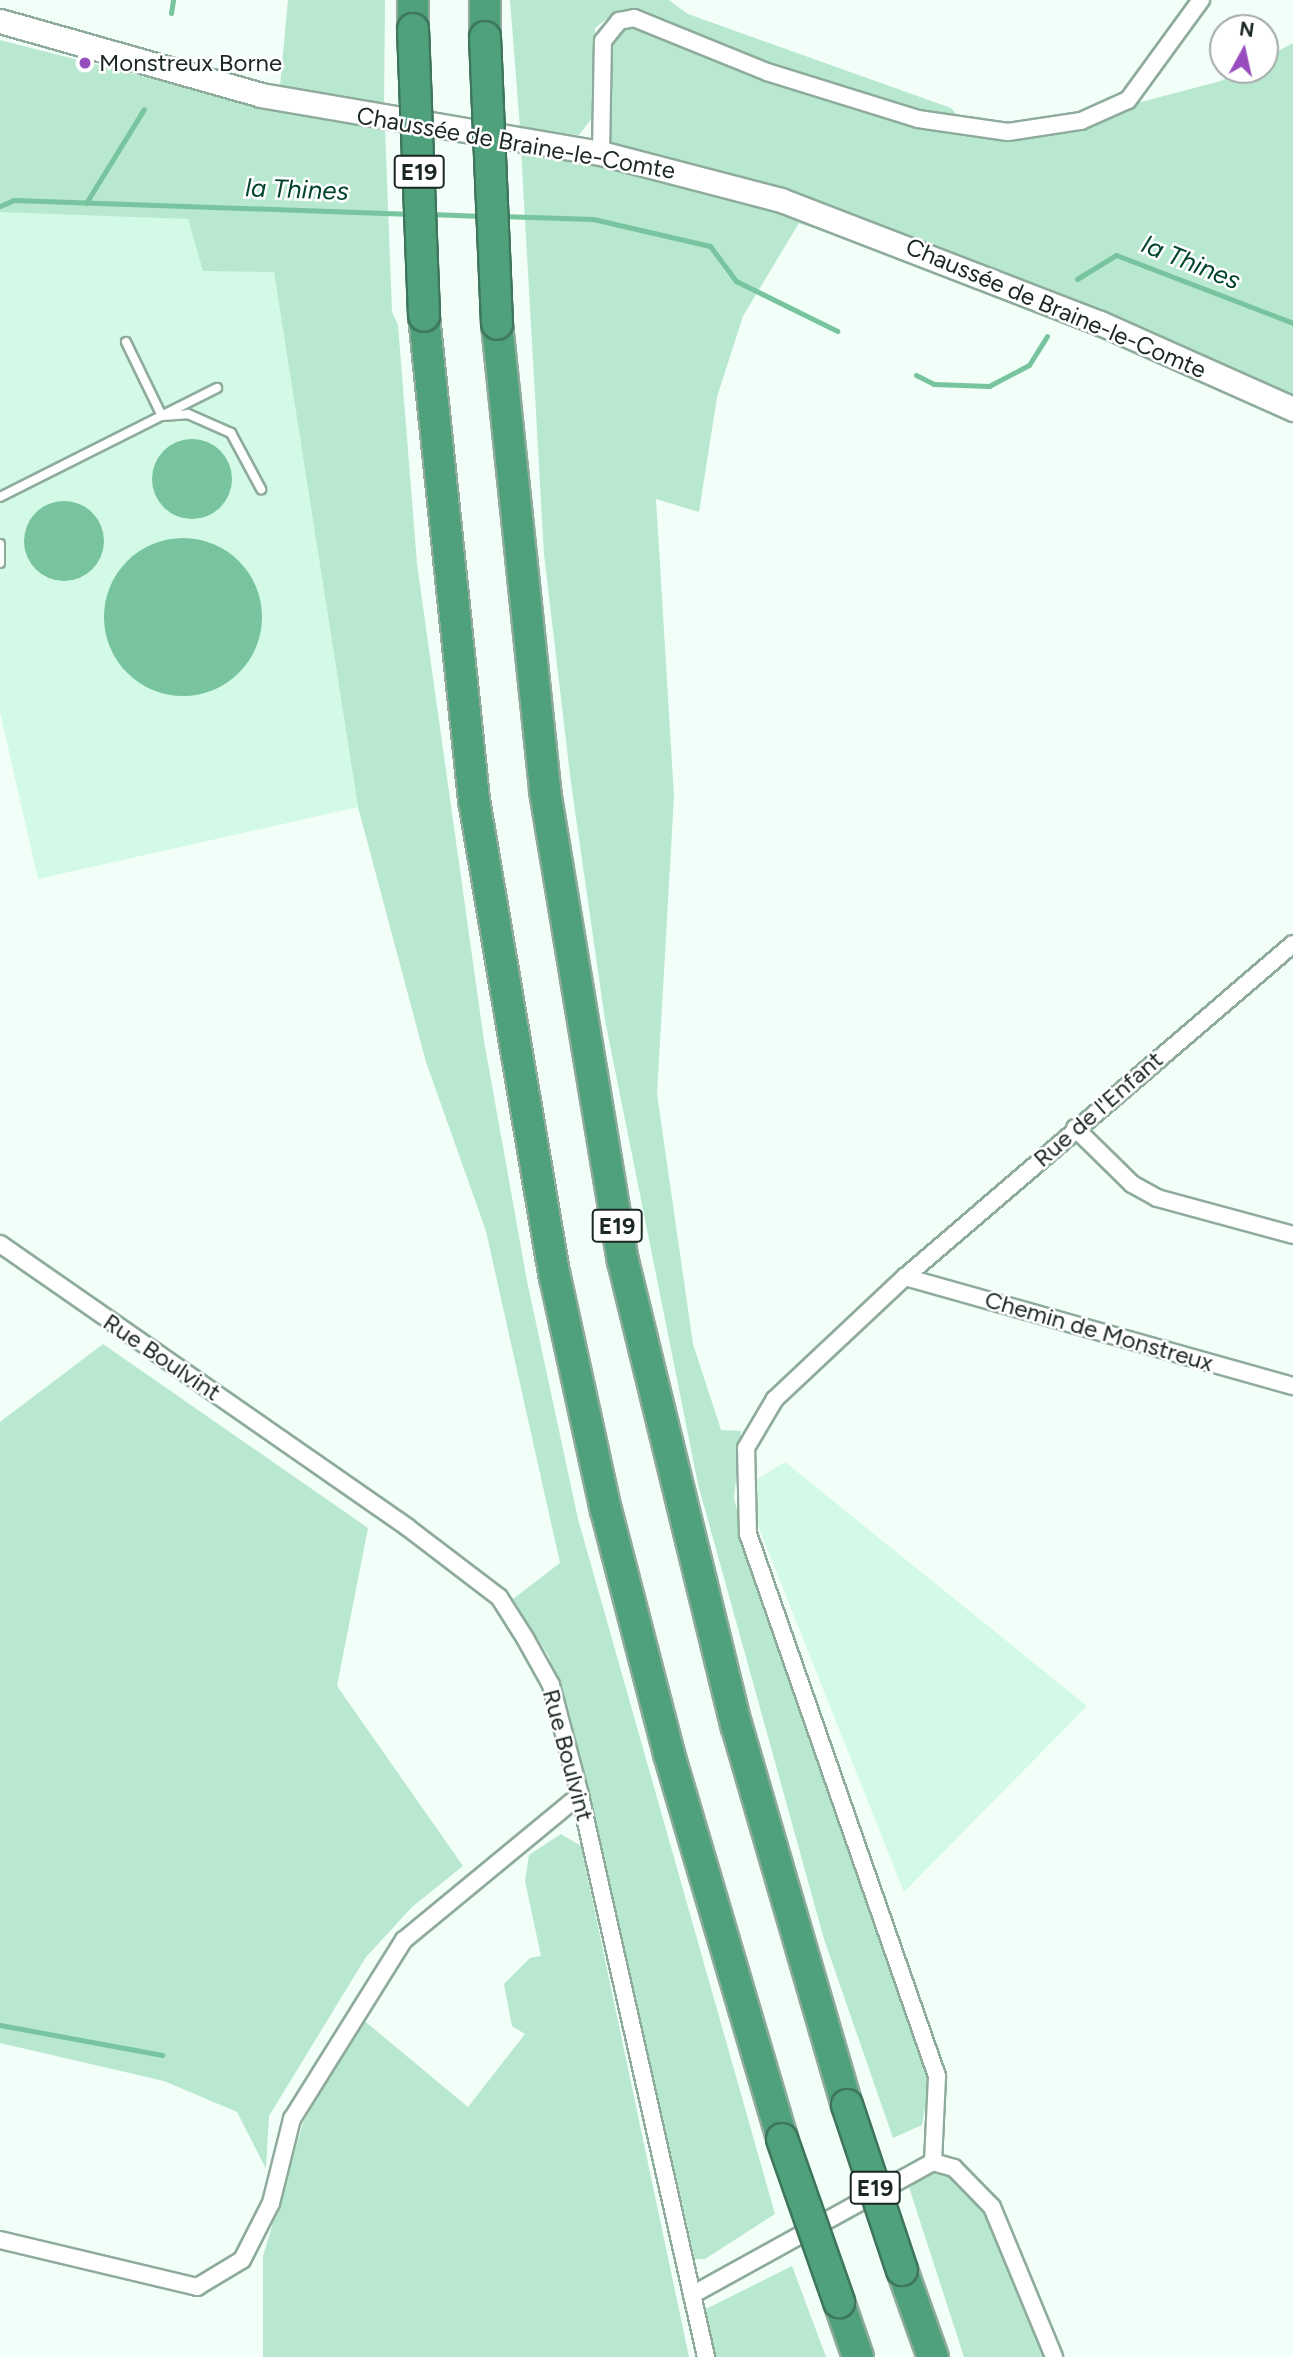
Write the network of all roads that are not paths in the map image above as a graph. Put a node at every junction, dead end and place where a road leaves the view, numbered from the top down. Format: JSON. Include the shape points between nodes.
{"nodes":[{"id":1,"x":485,"y":0,"type":"edge"},
{"id":2,"x":1201,"y":0,"type":"edge"},
{"id":3,"x":413,"y":14,"type":"edge"},
{"id":4,"x":0,"y":21,"type":"edge"},
{"id":5,"x":601,"y":153,"type":"junction"},
{"id":6,"x":127,"y":342,"type":"dead end"},
{"id":7,"x":217,"y":388,"type":"dead end"},
{"id":8,"x":1293,"y":409,"type":"edge"},
{"id":9,"x":162,"y":416,"type":"junction"},
{"id":10,"x":261,"y":489,"type":"dead end"},
{"id":11,"x":0,"y":498,"type":"edge"},
{"id":12,"x":0,"y":544,"type":"edge"},
{"id":13,"x":0,"y":563,"type":"edge"},
{"id":14,"x":1293,"y":944,"type":"edge"},
{"id":15,"x":1075,"y":1128,"type":"junction"},
{"id":16,"x":1293,"y":1235,"type":"edge"},
{"id":17,"x":0,"y":1244,"type":"edge"},
{"id":18,"x":905,"y":1278,"type":"junction"},
{"id":19,"x":1293,"y":1386,"type":"edge"},
{"id":20,"x":580,"y":1795,"type":"junction"},
{"id":21,"x":933,"y":2161,"type":"junction"},
{"id":22,"x":0,"y":2240,"type":"edge"},
{"id":23,"x":692,"y":2295,"type":"junction"},
{"id":24,"x":706,"y":2357,"type":"edge"},
{"id":25,"x":858,"y":2357,"type":"edge"},
{"id":26,"x":933,"y":2357,"type":"edge"},
{"id":27,"x":1054,"y":2357,"type":"edge"}],
"edges":[{"from":1,"to":26,"type":"highway","number":"E19","bridge":true,"via":[[497,324],[545,791],[623,1261],[733,1714],[847,2105]]},
{"from":2,"to":5,"type":"street","via":[[1128,100],[1081,121],[1008,132],[919,118],[767,72],[634,18],[619,21],[603,41]]},
{"from":3,"to":25,"type":"highway","number":"E19","bridge":true,"via":[[424,316],[474,800],[555,1277],[606,1510],[669,1754],[782,2139]]},
{"from":4,"to":5,"type":"main road","name":"Chaussée de Braine-le-Comte","via":[[261,95]]},
{"from":5,"to":8,"type":"main road","name":"Chaussée de Braine-le-Comte","via":[[781,200],[880,236]]},
{"from":6,"to":9,"type":"lane"},
{"from":7,"to":9,"type":"lane"},
{"from":9,"to":10,"type":"lane","via":[[188,414],[231,433]]},
{"from":9,"to":11,"type":"lane"},
{"from":12,"to":13,"type":"lane"},
{"from":14,"to":15,"type":"street","name":"Rue de l'Enfant"},
{"from":15,"to":16,"type":"street","via":[[1132,1184],[1157,1198]]},
{"from":15,"to":18,"type":"street","name":"Rue de l'Enfant"},
{"from":17,"to":20,"type":"street","name":"Rue Boulvint","via":[[499,1597],[551,1685]]},
{"from":18,"to":19,"type":"street","name":"Chemin de Monstreux"},
{"from":18,"to":21,"type":"street","name":"Rue de l'Enfant","via":[[775,1399],[746,1448],[743,1507],[937,2077]]},
{"from":20,"to":22,"type":"street","via":[[404,1940],[292,2119],[271,2203],[242,2260],[197,2287]]},
{"from":20,"to":23,"type":"street","name":"Rue Boulvint"},
{"from":21,"to":23,"type":"street"},
{"from":21,"to":27,"type":"street","via":[[954,2168],[992,2207]]},
{"from":23,"to":24,"type":"street","name":"Rue Boulvint"}]}
